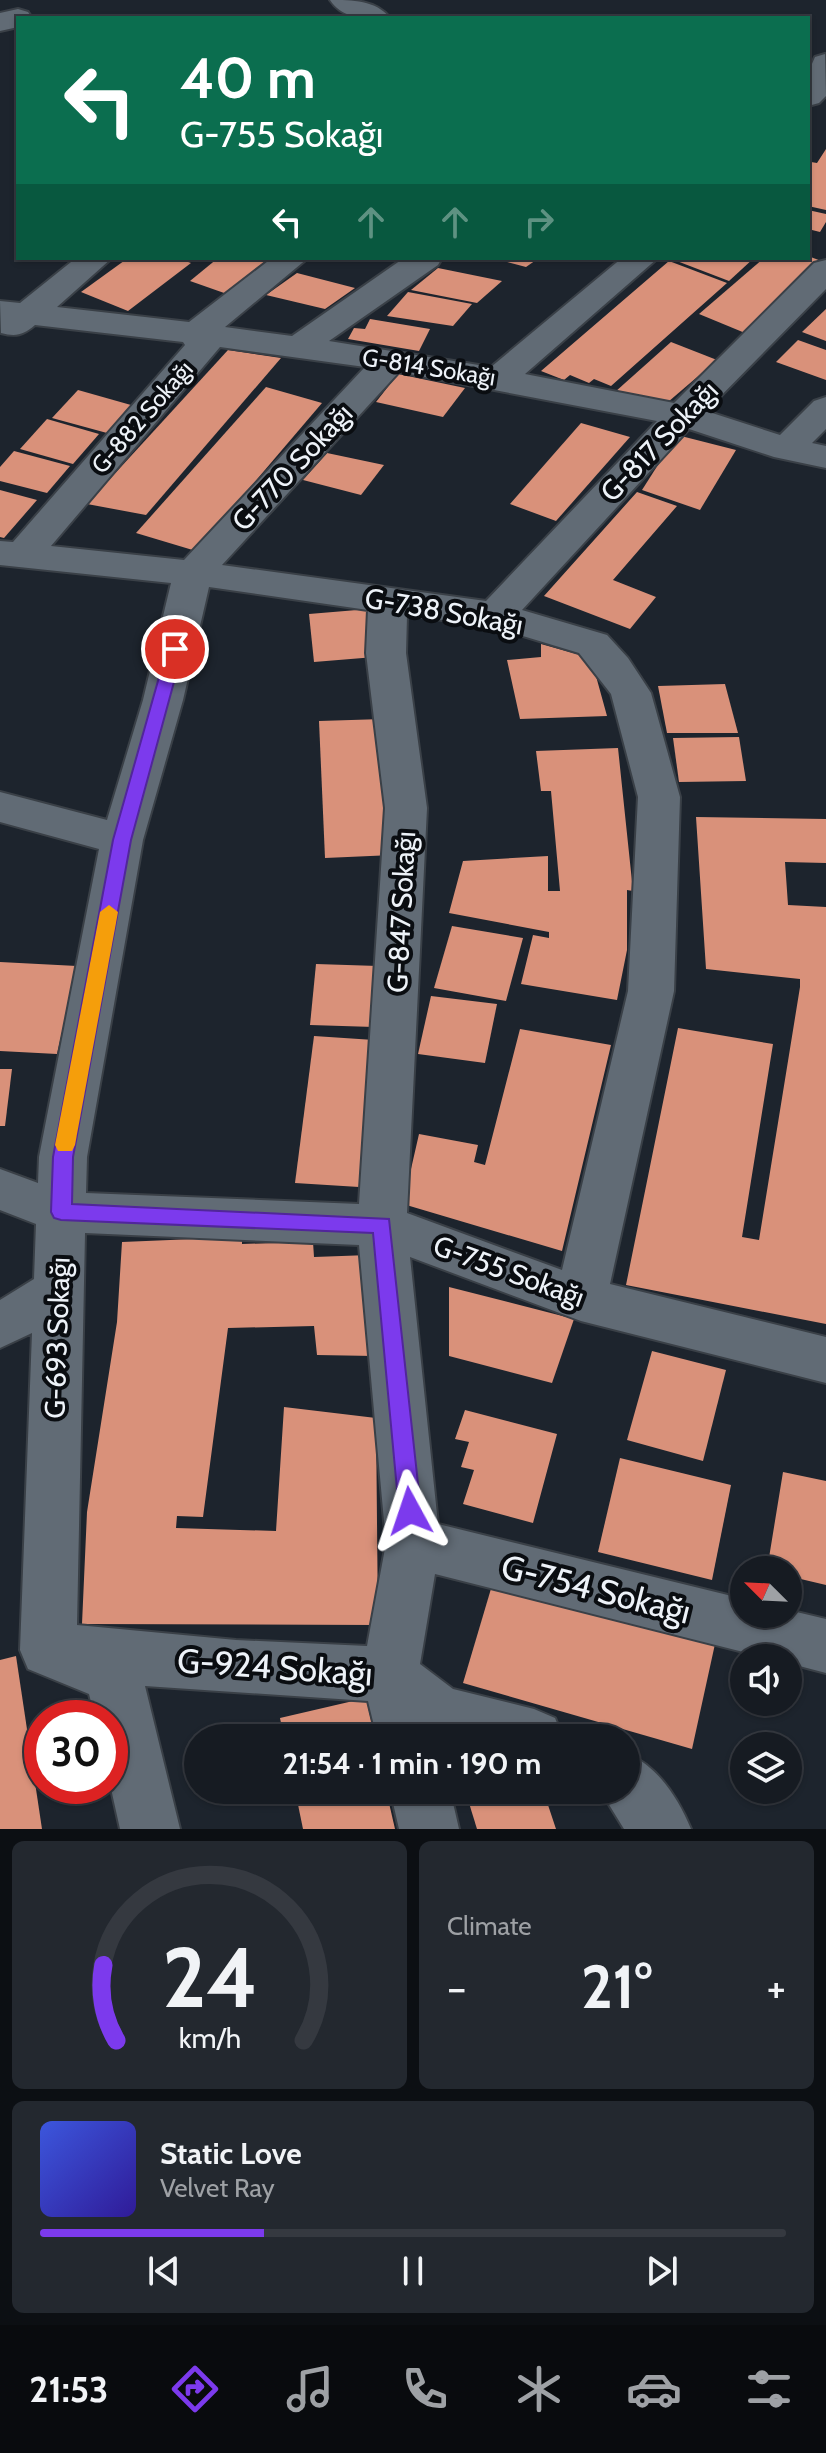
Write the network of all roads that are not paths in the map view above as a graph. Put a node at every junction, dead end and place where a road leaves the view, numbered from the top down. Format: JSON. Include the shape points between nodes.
{"nodes":[{"id":1,"x":344,"y":0,"type":"edge"},
{"id":2,"x":372,"y":16,"type":"edge"},
{"id":3,"x":826,"y":63,"type":"edge"},
{"id":4,"x":810,"y":95,"type":"edge"},
{"id":5,"x":93,"y":260,"type":"edge"},
{"id":6,"x":289,"y":260,"type":"edge"},
{"id":7,"x":423,"y":260,"type":"edge"},
{"id":8,"x":640,"y":260,"type":"edge"},
{"id":9,"x":826,"y":270,"type":"edge"},
{"id":10,"x":12,"y":313,"type":"edge"},
{"id":11,"x":195,"y":334,"type":"junction"},
{"id":12,"x":0,"y":339,"type":"edge"},
{"id":13,"x":299,"y":347,"type":"junction"},
{"id":14,"x":391,"y":360,"type":"junction"},
{"id":15,"x":498,"y":379,"type":"junction"},
{"id":16,"x":826,"y":408,"type":"edge"},
{"id":17,"x":682,"y":415,"type":"junction"},
{"id":18,"x":787,"y":449,"type":"junction"},
{"id":19,"x":826,"y":457,"type":"edge"},
{"id":20,"x":11,"y":554,"type":"edge"},
{"id":21,"x":193,"y":573,"type":"junction"},
{"id":22,"x":388,"y":600,"type":"junction"},
{"id":23,"x":495,"y":615,"type":"junction"},
{"id":24,"x":0,"y":807,"type":"edge"},
{"id":25,"x":122,"y":840,"type":"junction"},
{"id":26,"x":0,"y":1189,"type":"edge"},
{"id":27,"x":61,"y":1212,"type":"junction"},
{"id":28,"x":382,"y":1225,"type":"junction"},
{"id":29,"x":59,"y":1290,"type":"junction"},
{"id":30,"x":581,"y":1299,"type":"junction"},
{"id":31,"x":0,"y":1326,"type":"edge"},
{"id":32,"x":826,"y":1360,"type":"edge"},
{"id":33,"x":413,"y":1543,"type":"junction"},
{"id":34,"x":826,"y":1646,"type":"edge"},
{"id":35,"x":48,"y":1650,"type":"junction"},
{"id":36,"x":390,"y":1675,"type":"junction"},
{"id":37,"x":402,"y":1724,"type":"edge"},
{"id":38,"x":479,"y":1724,"type":"edge"},
{"id":39,"x":640,"y":1801,"type":"edge"},
{"id":40,"x":423,"y":1804,"type":"edge"},
{"id":41,"x":150,"y":1829,"type":"edge"},
{"id":42,"x":429,"y":1829,"type":"edge"},
{"id":43,"x":661,"y":1829,"type":"edge"}],
"edges":[{"from":1,"to":2,"type":"street"},
{"from":3,"to":4,"type":"street","via":[[820,85]]},
{"from":5,"to":10,"type":"street"},
{"from":6,"to":11,"type":"street","name":"G-882 Sokağı"},
{"from":7,"to":13,"type":"street"},
{"from":8,"to":15,"type":"street"},
{"from":9,"to":17,"type":"street","name":"G-817 Sokağı"},
{"from":10,"to":11,"type":"street","name":"G-814 Sokağı"},
{"from":10,"to":12,"type":"street"},
{"from":11,"to":13,"type":"street","name":"G-814 Sokağı"},
{"from":11,"to":20,"type":"street","name":"G-882 Sokağı","via":[[203,346]]},
{"from":13,"to":14,"type":"street","name":"G-814 Sokağı"},
{"from":14,"to":15,"type":"street","name":"G-814 Sokağı"},
{"from":14,"to":21,"type":"street","name":"G-770 Sokağı"},
{"from":15,"to":17,"type":"street","name":"G-814 Sokağı"},
{"from":16,"to":18,"type":"street"},
{"from":17,"to":18,"type":"street","name":"G-814 Sokağı"},
{"from":17,"to":23,"type":"street","name":"G-817 Sokağı"},
{"from":18,"to":19,"type":"street","name":"G-814 Sokağı"},
{"from":20,"to":21,"type":"street","name":"G-738 Sokağı"},
{"from":21,"to":22,"type":"street","name":"G-738 Sokağı"},
{"from":21,"to":25,"type":"street","name":"G-693 Sokağı"},
{"from":22,"to":23,"type":"street","name":"G-738 Sokağı"},
{"from":22,"to":28,"type":"street","name":"G-847 Sokağı","via":[[386,653],[406,808]]},
{"from":23,"to":30,"type":"street","name":"G-738 Sokağı","via":[[593,644],[614,667],[631,693],[659,797],[651,991]]},
{"from":24,"to":25,"type":"street"},
{"from":25,"to":27,"type":"street","name":"G-693 Sokağı","via":[[63,1157]]},
{"from":26,"to":27,"type":"street","name":"G-755 Sokağı"},
{"from":27,"to":28,"type":"street","name":"G-755 Sokağı"},
{"from":27,"to":29,"type":"street","name":"G-693 Sokağı"},
{"from":28,"to":30,"type":"street","name":"G-755 Sokağı"},
{"from":28,"to":33,"type":"street","name":"G-847 Sokağı"},
{"from":29,"to":31,"type":"street"},
{"from":29,"to":35,"type":"street","name":"G-693 Sokağı"},
{"from":30,"to":32,"type":"street","name":"G-755 Sokağı"},
{"from":33,"to":34,"type":"street","name":"G-754 Sokağı"},
{"from":33,"to":36,"type":"street","name":"G-847 Sokağı"},
{"from":35,"to":36,"type":"street","name":"G-924 Sokağı"},
{"from":35,"to":41,"type":"street","via":[[114,1676]]},
{"from":36,"to":37,"type":"street"},
{"from":36,"to":38,"type":"street","name":"G-924 Sokağı","via":[[439,1714]]},
{"from":39,"to":43,"type":"street"},
{"from":40,"to":42,"type":"street"}]}
